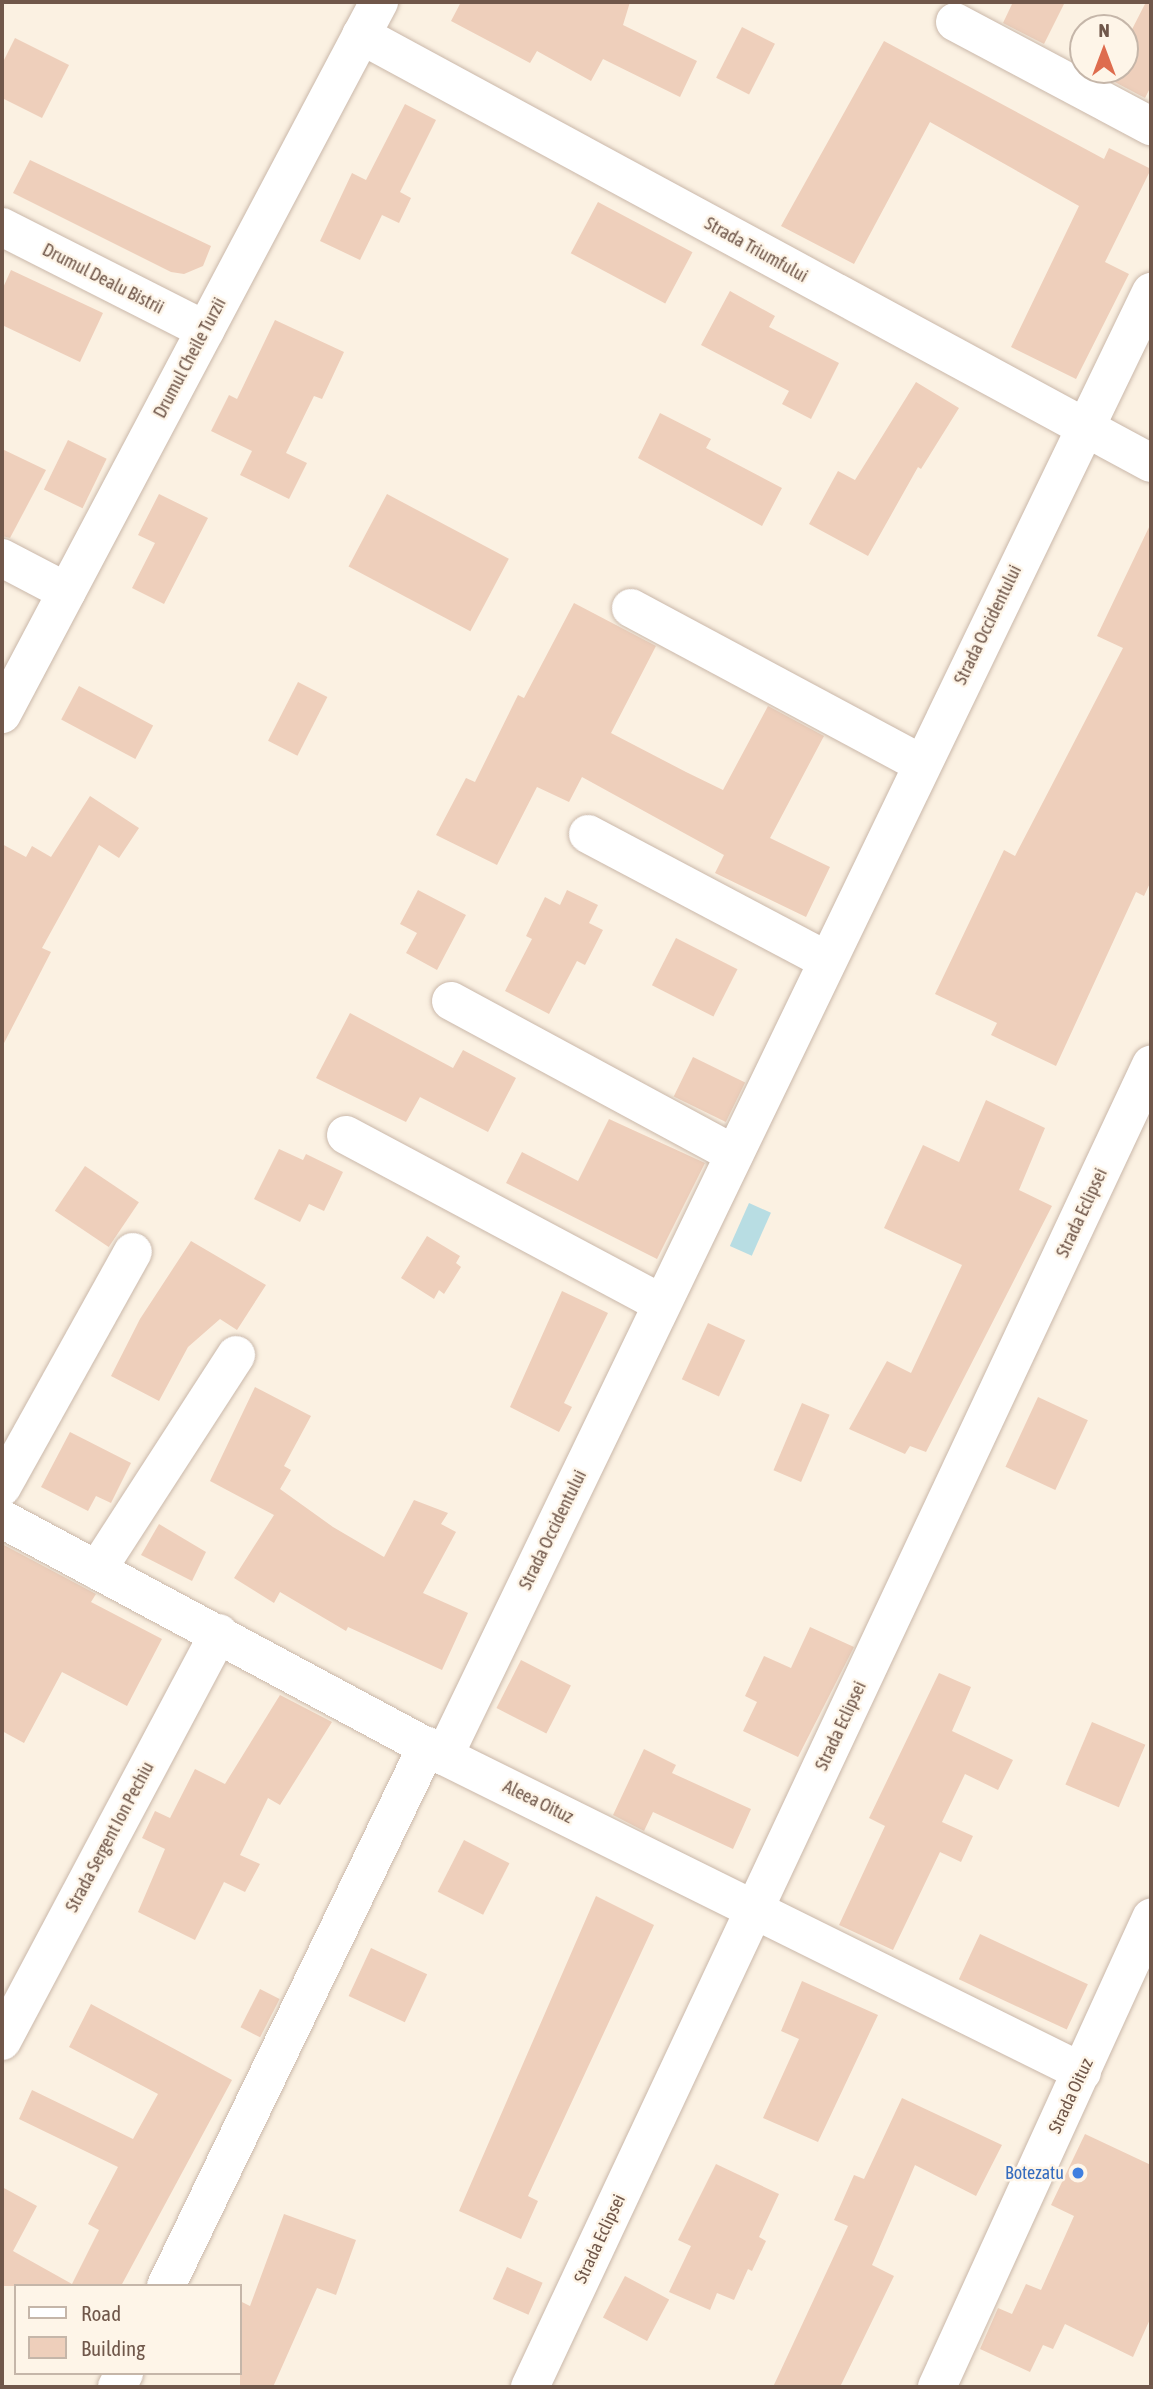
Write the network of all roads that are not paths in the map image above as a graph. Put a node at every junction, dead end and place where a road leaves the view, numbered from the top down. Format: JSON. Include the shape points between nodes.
{"nodes":[{"id":1,"x":379,"y":2,"type":"edge"},
{"id":2,"x":955,"y":22,"type":"dead end"},
{"id":3,"x":361,"y":35,"type":"junction"},
{"id":4,"x":1151,"y":126,"type":"edge"},
{"id":5,"x":2,"y":227,"type":"edge"},
{"id":6,"x":1151,"y":292,"type":"edge"},
{"id":7,"x":205,"y":330,"type":"junction"},
{"id":8,"x":1084,"y":428,"type":"junction"},
{"id":9,"x":1151,"y":463,"type":"edge"},
{"id":10,"x":2,"y":558,"type":"edge"},
{"id":11,"x":66,"y":592,"type":"junction"},
{"id":12,"x":631,"y":608,"type":"dead end"},
{"id":13,"x":2,"y":714,"type":"edge"},
{"id":14,"x":920,"y":764,"type":"junction"},
{"id":15,"x":588,"y":834,"type":"dead end"},
{"id":16,"x":826,"y":960,"type":"junction"},
{"id":17,"x":450,"y":1001,"type":"dead end"},
{"id":18,"x":1151,"y":1065,"type":"edge"},
{"id":19,"x":346,"y":1135,"type":"dead end"},
{"id":20,"x":734,"y":1154,"type":"junction"},
{"id":21,"x":133,"y":1252,"type":"dead end"},
{"id":22,"x":662,"y":1304,"type":"junction"},
{"id":23,"x":236,"y":1355,"type":"dead end"},
{"id":24,"x":2,"y":1487,"type":"edge"},
{"id":25,"x":2,"y":1519,"type":"edge"},
{"id":26,"x":97,"y":1570,"type":"junction"},
{"id":27,"x":219,"y":1633,"type":"junction"},
{"id":28,"x":436,"y":1751,"type":"junction"},
{"id":29,"x":754,"y":1910,"type":"junction"},
{"id":30,"x":1151,"y":1918,"type":"edge"},
{"id":31,"x":2,"y":2040,"type":"edge"},
{"id":32,"x":1082,"y":2072,"type":"junction"},
{"id":33,"x":167,"y":2284,"type":"edge"},
{"id":34,"x":530,"y":2387,"type":"edge"},
{"id":35,"x":937,"y":2387,"type":"edge"}],
"edges":[{"from":1,"to":3,"type":"street","name":"Drumul Cheile Turzii"},
{"from":2,"to":4,"type":"street"},
{"from":3,"to":7,"type":"street","name":"Drumul Cheile Turzii"},
{"from":3,"to":8,"type":"street","name":"Strada Triumfului"},
{"from":5,"to":7,"type":"street","name":"Drumul Dealu Bistrii"},
{"from":6,"to":8,"type":"street","name":"Strada Occidentului"},
{"from":7,"to":11,"type":"street","name":"Drumul Cheile Turzii"},
{"from":8,"to":9,"type":"street","name":"Strada Triumfului"},
{"from":8,"to":14,"type":"street","name":"Strada Occidentului"},
{"from":10,"to":11,"type":"street"},
{"from":11,"to":13,"type":"street","name":"Drumul Cheile Turzii"},
{"from":12,"to":14,"type":"street"},
{"from":14,"to":16,"type":"street","name":"Strada Occidentului"},
{"from":15,"to":16,"type":"street"},
{"from":16,"to":20,"type":"street","name":"Strada Occidentului"},
{"from":17,"to":20,"type":"street"},
{"from":18,"to":29,"type":"street","name":"Strada Eclipsei"},
{"from":19,"to":22,"type":"street"},
{"from":20,"to":22,"type":"street","name":"Strada Occidentului"},
{"from":21,"to":24,"type":"street"},
{"from":22,"to":28,"type":"street","name":"Strada Occidentului"},
{"from":23,"to":26,"type":"street"},
{"from":25,"to":26,"type":"street","name":"Aleea Oituz"},
{"from":26,"to":27,"type":"street","name":"Aleea Oituz"},
{"from":27,"to":28,"type":"street","name":"Aleea Oituz"},
{"from":27,"to":31,"type":"street","name":"Strada Sergent Ion Pechiu"},
{"from":28,"to":29,"type":"street","name":"Aleea Oituz"},
{"from":28,"to":33,"type":"street","name":"Strada Occidentului"},
{"from":29,"to":32,"type":"street","name":"Aleea Oituz"},
{"from":29,"to":34,"type":"street","name":"Strada Eclipsei"},
{"from":30,"to":32,"type":"street","name":"Strada Oituz"},
{"from":32,"to":35,"type":"street","name":"Strada Oituz"}]}
